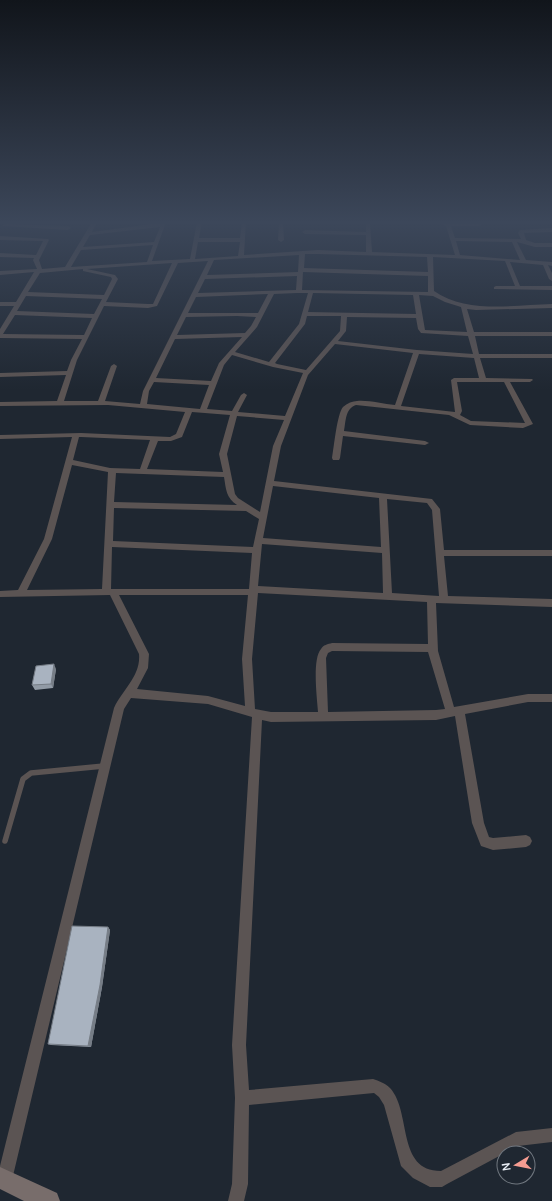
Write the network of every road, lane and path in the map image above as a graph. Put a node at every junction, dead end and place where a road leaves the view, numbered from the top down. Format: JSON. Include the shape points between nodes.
{"nodes":[{"id":1,"x":34,"y":278,"type":"edge"},
{"id":2,"x":115,"y":278,"type":"edge"},
{"id":3,"x":168,"y":278,"type":"edge"},
{"id":4,"x":202,"y":278,"type":"edge"},
{"id":5,"x":300,"y":278,"type":"edge"},
{"id":6,"x":430,"y":278,"type":"edge"},
{"id":7,"x":514,"y":278,"type":"edge"},
{"id":8,"x":496,"y":288,"type":"dead end"},
{"id":9,"x":518,"y":288,"type":"junction"},
{"id":10,"x":552,"y":288,"type":"edge"},
{"id":11,"x":311,"y":291,"type":"junction"},
{"id":12,"x":272,"y":292,"type":"junction"},
{"id":13,"x":299,"y":292,"type":"junction"},
{"id":14,"x":416,"y":293,"type":"junction"},
{"id":15,"x":24,"y":294,"type":"junction"},
{"id":16,"x":194,"y":294,"type":"junction"},
{"id":17,"x":433,"y":294,"type":"junction"},
{"id":18,"x":106,"y":298,"type":"junction"},
{"id":19,"x":0,"y":304,"type":"edge"},
{"id":20,"x":18,"y":304,"type":"junction"},
{"id":21,"x":103,"y":304,"type":"junction"},
{"id":22,"x":552,"y":306,"type":"edge"},
{"id":23,"x":464,"y":307,"type":"junction"},
{"id":24,"x":13,"y":313,"type":"junction"},
{"id":25,"x":305,"y":314,"type":"junction"},
{"id":26,"x":184,"y":315,"type":"junction"},
{"id":27,"x":344,"y":315,"type":"junction"},
{"id":28,"x":97,"y":316,"type":"junction"},
{"id":29,"x":260,"y":316,"type":"junction"},
{"id":30,"x":419,"y":316,"type":"junction"},
{"id":31,"x":471,"y":334,"type":"junction"},
{"id":32,"x":552,"y":334,"type":"edge"},
{"id":33,"x":0,"y":335,"type":"edge"},
{"id":34,"x":247,"y":335,"type":"junction"},
{"id":35,"x":86,"y":337,"type":"junction"},
{"id":36,"x":173,"y":337,"type":"junction"},
{"id":37,"x":334,"y":342,"type":"junction"},
{"id":38,"x":417,"y":352,"type":"junction"},
{"id":39,"x":231,"y":353,"type":"junction"},
{"id":40,"x":477,"y":356,"type":"junction"},
{"id":41,"x":552,"y":356,"type":"edge"},
{"id":42,"x":273,"y":365,"type":"junction"},
{"id":43,"x":114,"y":366,"type":"dead end"},
{"id":44,"x":307,"y":372,"type":"junction"},
{"id":45,"x":70,"y":373,"type":"junction"},
{"id":46,"x":0,"y":375,"type":"edge"},
{"id":47,"x":152,"y":380,"type":"junction"},
{"id":48,"x":483,"y":380,"type":"junction"},
{"id":49,"x":506,"y":380,"type":"junction"},
{"id":50,"x":530,"y":380,"type":"dead end"},
{"id":51,"x":213,"y":383,"type":"junction"},
{"id":52,"x":244,"y":395,"type":"dead end"},
{"id":53,"x":60,"y":403,"type":"junction"},
{"id":54,"x":101,"y":403,"type":"junction"},
{"id":55,"x":0,"y":405,"type":"edge"},
{"id":56,"x":143,"y":406,"type":"junction"},
{"id":57,"x":397,"y":408,"type":"junction"},
{"id":58,"x":190,"y":409,"type":"junction"},
{"id":59,"x":203,"y":410,"type":"junction"},
{"id":60,"x":234,"y":413,"type":"junction"},
{"id":61,"x":452,"y":414,"type":"junction"},
{"id":62,"x":288,"y":418,"type":"junction"},
{"id":63,"x":340,"y":433,"type":"junction"},
{"id":64,"x":76,"y":435,"type":"junction"},
{"id":65,"x":0,"y":437,"type":"edge"},
{"id":66,"x":155,"y":438,"type":"junction"},
{"id":67,"x":425,"y":443,"type":"dead end"},
{"id":68,"x":336,"y":458,"type":"dead end"},
{"id":69,"x":69,"y":462,"type":"junction"},
{"id":70,"x":112,"y":470,"type":"junction"},
{"id":71,"x":143,"y":471,"type":"junction"},
{"id":72,"x":227,"y":475,"type":"junction"},
{"id":73,"x":270,"y":483,"type":"junction"},
{"id":74,"x":383,"y":495,"type":"junction"},
{"id":75,"x":111,"y":505,"type":"junction"},
{"id":76,"x":247,"y":508,"type":"junction"},
{"id":77,"x":263,"y":518,"type":"junction"},
{"id":78,"x":259,"y":541,"type":"junction"},
{"id":79,"x":109,"y":544,"type":"junction"},
{"id":80,"x":257,"y":550,"type":"junction"},
{"id":81,"x":386,"y":550,"type":"junction"},
{"id":82,"x":440,"y":553,"type":"junction"},
{"id":83,"x":552,"y":553,"type":"edge"},
{"id":84,"x":254,"y":590,"type":"junction"},
{"id":85,"x":109,"y":592,"type":"junction"},
{"id":86,"x":0,"y":594,"type":"edge"},
{"id":87,"x":21,"y":594,"type":"junction"},
{"id":88,"x":388,"y":596,"type":"junction"},
{"id":89,"x":431,"y":599,"type":"junction"},
{"id":90,"x":444,"y":599,"type":"junction"},
{"id":91,"x":552,"y":603,"type":"edge"},
{"id":92,"x":433,"y":648,"type":"junction"},
{"id":93,"x":129,"y":694,"type":"junction"},
{"id":94,"x":552,"y":698,"type":"edge"},
{"id":95,"x":455,"y":712,"type":"junction"},
{"id":96,"x":254,"y":713,"type":"junction"},
{"id":97,"x":323,"y":716,"type":"junction"},
{"id":98,"x":105,"y":766,"type":"junction"},
{"id":99,"x":5,"y":841,"type":"dead end"},
{"id":100,"x":526,"y":841,"type":"dead end"},
{"id":101,"x":242,"y":1098,"type":"junction"},
{"id":102,"x":552,"y":1135,"type":"edge"},
{"id":103,"x":2,"y":1179,"type":"edge"},
{"id":104,"x":49,"y":1201,"type":"edge"},
{"id":105,"x":236,"y":1201,"type":"edge"}],
"edges":[{"from":1,"to":15,"type":"street"},
{"from":2,"to":18,"type":"street"},
{"from":3,"to":21,"type":"street","via":[[155,305]]},
{"from":4,"to":16,"type":"street"},
{"from":5,"to":13,"type":"street"},
{"from":6,"to":17,"type":"street","via":[[430,291]]},
{"from":7,"to":9,"type":"street"},
{"from":8,"to":9,"type":"street"},
{"from":9,"to":10,"type":"street"},
{"from":11,"to":13,"type":"street"},
{"from":11,"to":14,"type":"street"},
{"from":11,"to":25,"type":"street"},
{"from":12,"to":13,"type":"street"},
{"from":12,"to":16,"type":"street"},
{"from":12,"to":29,"type":"street"},
{"from":14,"to":17,"type":"street"},
{"from":14,"to":30,"type":"street"},
{"from":15,"to":18,"type":"street"},
{"from":15,"to":20,"type":"street"},
{"from":16,"to":26,"type":"street"},
{"from":17,"to":23,"type":"street"},
{"from":18,"to":21,"type":"street"},
{"from":19,"to":20,"type":"street"},
{"from":20,"to":24,"type":"street"},
{"from":21,"to":28,"type":"street"},
{"from":22,"to":23,"type":"street"},
{"from":23,"to":31,"type":"street"},
{"from":24,"to":28,"type":"street"},
{"from":24,"to":33,"type":"street"},
{"from":25,"to":27,"type":"street"},
{"from":25,"to":42,"type":"street","via":[[302,324]]},
{"from":26,"to":29,"type":"street"},
{"from":26,"to":36,"type":"street"},
{"from":27,"to":30,"type":"street"},
{"from":27,"to":37,"type":"street","via":[[344,330]]},
{"from":28,"to":35,"type":"street"},
{"from":29,"to":34,"type":"street"},
{"from":30,"to":31,"type":"street","via":[[423,332]]},
{"from":31,"to":32,"type":"street"},
{"from":31,"to":40,"type":"street"},
{"from":33,"to":35,"type":"street"},
{"from":34,"to":36,"type":"street"},
{"from":34,"to":39,"type":"street"},
{"from":35,"to":45,"type":"street"},
{"from":36,"to":47,"type":"street"},
{"from":37,"to":38,"type":"street"},
{"from":37,"to":44,"type":"street"},
{"from":38,"to":40,"type":"street"},
{"from":38,"to":57,"type":"street"},
{"from":39,"to":42,"type":"street"},
{"from":39,"to":51,"type":"street","via":[[221,364]]},
{"from":40,"to":41,"type":"street"},
{"from":40,"to":48,"type":"street"},
{"from":42,"to":44,"type":"street"},
{"from":43,"to":54,"type":"street"},
{"from":44,"to":62,"type":"street"},
{"from":45,"to":46,"type":"street"},
{"from":45,"to":53,"type":"street"},
{"from":47,"to":51,"type":"street"},
{"from":47,"to":56,"type":"street","via":[[146,391]]},
{"from":48,"to":49,"type":"street"},
{"from":48,"to":61,"type":"street","via":[[454,380],[459,411]]},
{"from":49,"to":50,"type":"street"},
{"from":49,"to":61,"type":"street","via":[[529,424],[523,426],[470,423]]},
{"from":51,"to":59,"type":"street"},
{"from":52,"to":60,"type":"street"},
{"from":53,"to":54,"type":"street"},
{"from":53,"to":55,"type":"street"},
{"from":54,"to":56,"type":"street"},
{"from":56,"to":58,"type":"street"},
{"from":57,"to":61,"type":"street"},
{"from":57,"to":63,"type":"street","via":[[350,404],[344,411]]},
{"from":58,"to":59,"type":"street"},
{"from":58,"to":66,"type":"street","via":[[177,437]]},
{"from":59,"to":60,"type":"street"},
{"from":60,"to":62,"type":"street"},
{"from":60,"to":72,"type":"street","via":[[223,454]]},
{"from":62,"to":73,"type":"street","via":[[278,442]]},
{"from":63,"to":67,"type":"street"},
{"from":63,"to":68,"type":"street"},
{"from":64,"to":65,"type":"street"},
{"from":64,"to":66,"type":"street"},
{"from":64,"to":69,"type":"street"},
{"from":66,"to":71,"type":"street"},
{"from":69,"to":70,"type":"street"},
{"from":69,"to":87,"type":"street","via":[[48,539]]},
{"from":70,"to":71,"type":"street"},
{"from":70,"to":75,"type":"street"},
{"from":71,"to":72,"type":"street"},
{"from":72,"to":76,"type":"street","via":[[231,495]]},
{"from":73,"to":74,"type":"street"},
{"from":73,"to":77,"type":"street"},
{"from":74,"to":81,"type":"street"},
{"from":74,"to":82,"type":"street","via":[[424,499],[434,505]]},
{"from":75,"to":76,"type":"street"},
{"from":75,"to":79,"type":"street"},
{"from":76,"to":77,"type":"street"},
{"from":77,"to":78,"type":"street"},
{"from":78,"to":80,"type":"street"},
{"from":78,"to":81,"type":"street"},
{"from":79,"to":80,"type":"street"},
{"from":79,"to":85,"type":"street"},
{"from":80,"to":84,"type":"street"},
{"from":81,"to":88,"type":"street"},
{"from":82,"to":83,"type":"street"},
{"from":82,"to":90,"type":"street"},
{"from":84,"to":85,"type":"street"},
{"from":84,"to":88,"type":"street"},
{"from":84,"to":96,"type":"street","via":[[247,659]]},
{"from":85,"to":87,"type":"street"},
{"from":85,"to":93,"type":"street","via":[[145,656],[140,677]]},
{"from":86,"to":87,"type":"street"},
{"from":88,"to":89,"type":"street"},
{"from":89,"to":90,"type":"street"},
{"from":89,"to":92,"type":"street"},
{"from":90,"to":91,"type":"street"},
{"from":92,"to":95,"type":"street"},
{"from":92,"to":97,"type":"street","via":[[327,649],[321,658]]},
{"from":93,"to":96,"type":"street","via":[[208,700]]},
{"from":93,"to":98,"type":"street","via":[[119,708]]},
{"from":94,"to":95,"type":"street","via":[[528,698]]},
{"from":95,"to":97,"type":"street","via":[[436,715]]},
{"from":95,"to":100,"type":"street","via":[[481,835],[485,842],[493,844]]},
{"from":96,"to":97,"type":"street","via":[[271,717]]},
{"from":96,"to":101,"type":"street","via":[[239,1045]]},
{"from":98,"to":99,"type":"lane","via":[[26,775]]},
{"from":98,"to":103,"type":"street"},
{"from":101,"to":102,"type":"street","via":[[373,1086],[380,1088],[391,1104],[406,1161],[418,1173],[430,1179],[442,1178],[516,1139]]},
{"from":101,"to":105,"type":"street","via":[[240,1184]]},
{"from":103,"to":104,"type":"street"}]}
